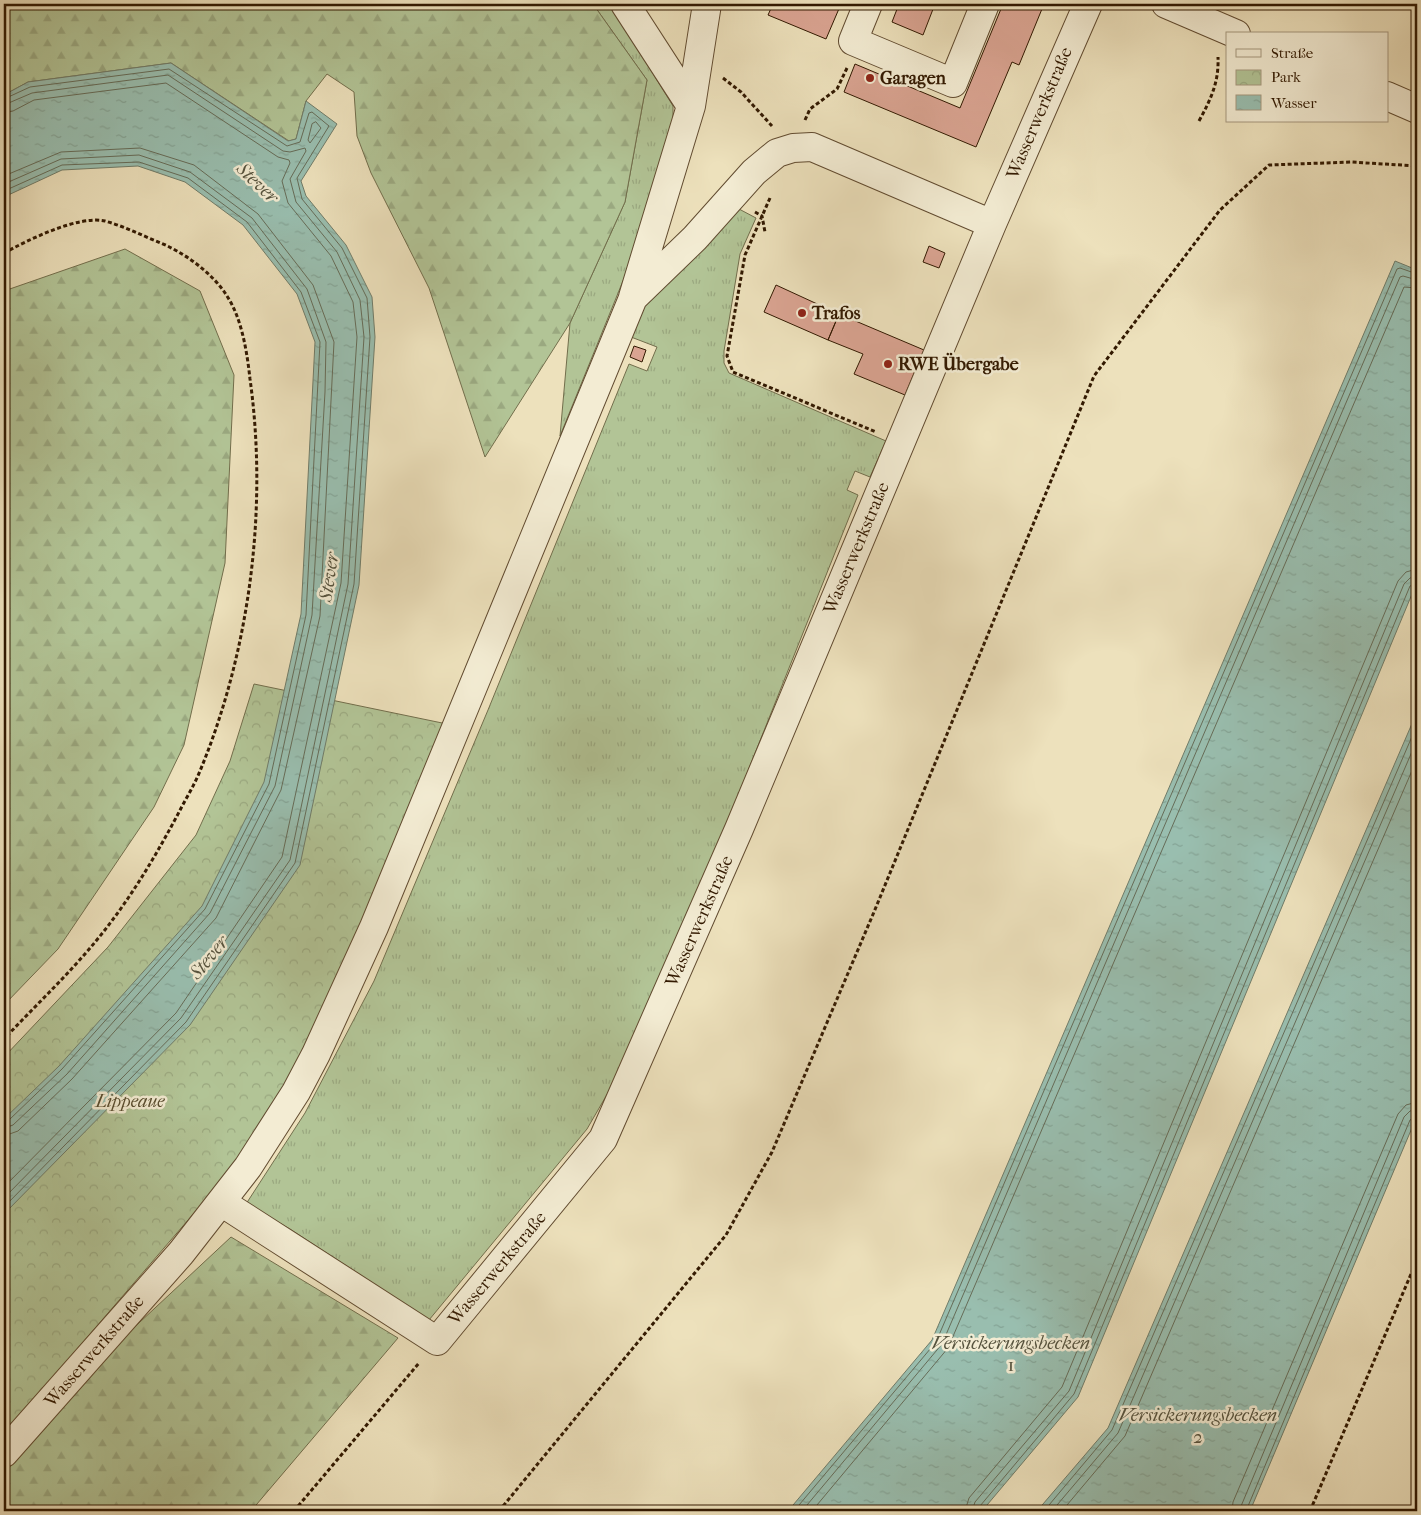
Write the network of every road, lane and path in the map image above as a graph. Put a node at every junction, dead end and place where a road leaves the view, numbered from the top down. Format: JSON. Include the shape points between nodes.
{"nodes":[{"id":1,"x":625,"y":4,"type":"edge"},
{"id":2,"x":707,"y":4,"type":"edge"},
{"id":3,"x":868,"y":4,"type":"edge"},
{"id":4,"x":985,"y":4,"type":"edge"},
{"id":5,"x":1088,"y":4,"type":"edge"},
{"id":6,"x":1166,"y":4,"type":"edge"},
{"id":7,"x":1210,"y":23,"type":"junction"},
{"id":8,"x":1231,"y":32,"type":"edge"},
{"id":9,"x":853,"y":40,"type":"junction"},
{"id":10,"x":700,"y":58,"type":"junction"},
{"id":11,"x":1388,"y":96,"type":"edge"},
{"id":12,"x":691,"y":106,"type":"junction"},
{"id":13,"x":1417,"y":109,"type":"edge"},
{"id":14,"x":1200,"y":120,"type":"dead end"},
{"id":15,"x":793,"y":148,"type":"junction"},
{"id":16,"x":1417,"y":166,"type":"edge"},
{"id":17,"x":774,"y":190,"type":"dead end"},
{"id":18,"x":992,"y":224,"type":"junction"},
{"id":19,"x":4,"y":253,"type":"edge"},
{"id":20,"x":633,"y":298,"type":"junction"},
{"id":21,"x":901,"y":442,"type":"junction"},
{"id":22,"x":4,"y":1039,"type":"edge"},
{"id":23,"x":221,"y":1202,"type":"junction"},
{"id":24,"x":1417,"y":1260,"type":"edge"},
{"id":25,"x":436,"y":1341,"type":"junction"},
{"id":26,"x":4,"y":1453,"type":"edge"},
{"id":27,"x":294,"y":1511,"type":"edge"},
{"id":28,"x":498,"y":1511,"type":"edge"},
{"id":29,"x":1310,"y":1511,"type":"edge"}],
"edges":[{"from":1,"to":12,"type":"street"},
{"from":2,"to":10,"type":"street"},
{"from":3,"to":9,"type":"street"},
{"from":4,"to":9,"type":"street","via":[[953,83]]},
{"from":5,"to":18,"type":"street","name":"Wasserwerkstraße"},
{"from":6,"to":7,"type":"street"},
{"from":7,"to":8,"type":"street"},
{"from":7,"to":14,"type":"path","via":[[1218,51],[1218,76]]},
{"from":9,"to":15,"type":"path","via":[[851,57],[838,89],[810,109]]},
{"from":10,"to":12,"type":"street"},
{"from":10,"to":15,"type":"path","via":[[741,92]]},
{"from":11,"to":13,"type":"street"},
{"from":12,"to":20,"type":"street"},
{"from":15,"to":18,"type":"street","name":"Wasserwerkstraße","via":[[812,147]]},
{"from":15,"to":20,"type":"street","name":"Wasserwerkstraße","via":[[777,153],[754,172],[695,238]]},
{"from":16,"to":28,"type":"path","via":[[1351,162],[1269,165],[1220,210],[1094,376],[772,1152],[726,1235]]},
{"from":17,"to":21,"type":"path","via":[[745,255],[727,356],[733,372]]},
{"from":18,"to":21,"type":"street","name":"Wasserwerkstraße"},
{"from":19,"to":22,"type":"path","via":[[41,234],[82,222],[102,220],[164,244],[204,269],[228,296],[245,342],[255,415],[257,491],[252,563],[240,640],[222,711],[199,773],[154,860],[126,902],[95,943]]},
{"from":20,"to":23,"type":"street","name":"Wasserwerkstraße","via":[[346,990],[296,1092]]},
{"from":21,"to":25,"type":"street","name":"Wasserwerkstraße","via":[[739,829],[603,1139]]},
{"from":23,"to":25,"type":"street","name":"Wasserwerkstraße"},
{"from":23,"to":26,"type":"street","name":"Wasserwerkstraße"},
{"from":24,"to":29,"type":"path"},
{"from":25,"to":27,"type":"path"}]}
